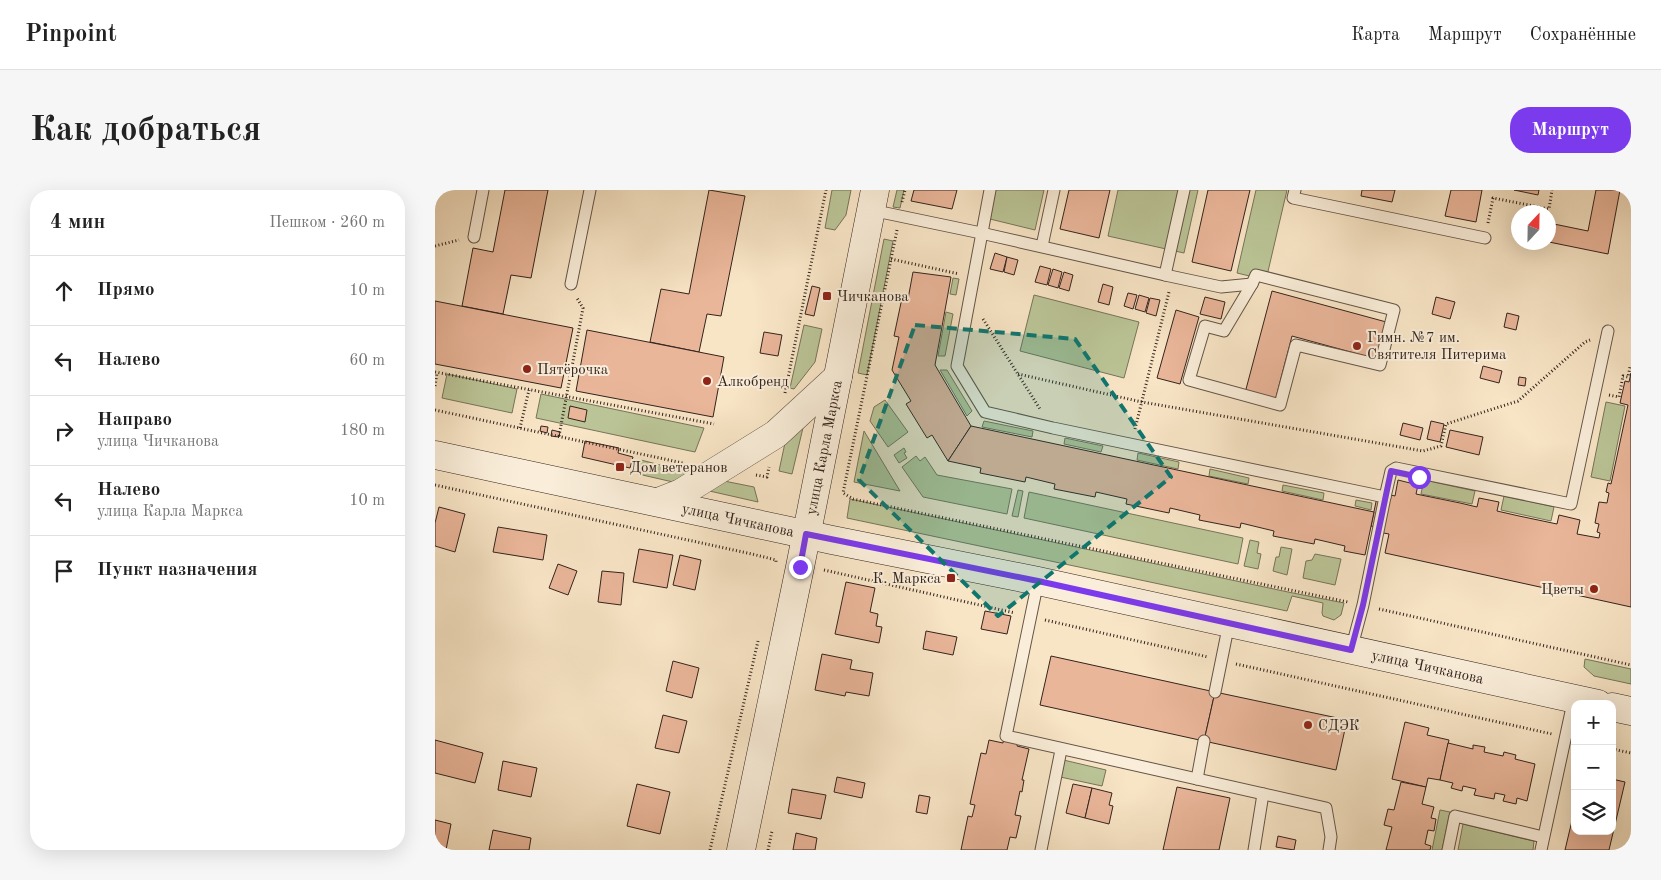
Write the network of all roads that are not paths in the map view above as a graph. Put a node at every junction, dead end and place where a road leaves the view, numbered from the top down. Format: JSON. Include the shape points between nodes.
{"nodes":[{"id":1,"x":483,"y":190,"type":"edge"},
{"id":2,"x":590,"y":190,"type":"edge"},
{"id":3,"x":990,"y":190,"type":"edge"},
{"id":4,"x":1054,"y":190,"type":"edge"},
{"id":5,"x":1184,"y":190,"type":"edge"},
{"id":6,"x":1295,"y":190,"type":"edge"},
{"id":7,"x":873,"y":200,"type":"edge"},
{"id":8,"x":981,"y":232,"type":"junction"},
{"id":9,"x":474,"y":237,"type":"road end"},
{"id":10,"x":1485,"y":238,"type":"road end"},
{"id":11,"x":1042,"y":246,"type":"junction"},
{"id":12,"x":1169,"y":276,"type":"junction"},
{"id":13,"x":571,"y":284,"type":"road end"},
{"id":14,"x":1252,"y":284,"type":"junction"},
{"id":15,"x":1608,"y":331,"type":"road end"},
{"id":16,"x":838,"y":377,"type":"junction"},
{"id":17,"x":435,"y":455,"type":"edge"},
{"id":18,"x":1385,"y":497,"type":"junction"},
{"id":19,"x":658,"y":502,"type":"junction"},
{"id":20,"x":806,"y":534,"type":"junction"},
{"id":21,"x":1038,"y":581,"type":"junction"},
{"id":22,"x":1229,"y":623,"type":"junction"},
{"id":23,"x":1351,"y":650,"type":"junction"},
{"id":24,"x":1215,"y":692,"type":"dead end"},
{"id":25,"x":1581,"y":700,"type":"edge"},
{"id":26,"x":1616,"y":708,"type":"edge"},
{"id":27,"x":1631,"y":712,"type":"edge"},
{"id":28,"x":1571,"y":728,"type":"edge"},
{"id":29,"x":1204,"y":741,"type":"dead end"},
{"id":30,"x":1061,"y":750,"type":"junction"},
{"id":31,"x":1197,"y":779,"type":"junction"},
{"id":32,"x":1263,"y":794,"type":"junction"},
{"id":33,"x":1543,"y":837,"type":"junction"},
{"id":34,"x":741,"y":850,"type":"edge"},
{"id":35,"x":1041,"y":850,"type":"edge"},
{"id":36,"x":1254,"y":850,"type":"edge"},
{"id":37,"x":1329,"y":850,"type":"edge"},
{"id":38,"x":1448,"y":850,"type":"edge"},
{"id":39,"x":1541,"y":850,"type":"edge"}],
"edges":[{"from":1,"to":9,"type":"lane"},
{"from":2,"to":13,"type":"lane"},
{"from":3,"to":8,"type":"lane"},
{"from":4,"to":11,"type":"lane"},
{"from":5,"to":12,"type":"lane"},
{"from":6,"to":10,"type":"lane","via":[[1293,198]]},
{"from":7,"to":8,"type":"lane","via":[[899,215]]},
{"from":7,"to":16,"type":"main road","name":"улица Карла Маркса"},
{"from":8,"to":11,"type":"lane"},
{"from":8,"to":18,"type":"lane","via":[[957,366],[985,412]]},
{"from":11,"to":12,"type":"lane"},
{"from":12,"to":14,"type":"lane","via":[[1221,287]]},
{"from":14,"to":14,"type":"lane","via":[[1256,275],[1394,310],[1380,365],[1296,345],[1280,405],[1189,380],[1205,326],[1224,331]]},
{"from":15,"to":18,"type":"lane","via":[[1571,504],[1396,468],[1391,471]]},
{"from":16,"to":19,"type":"main road","via":[[776,434],[681,493]]},
{"from":16,"to":20,"type":"main road","name":"улица Карла Маркса"},
{"from":17,"to":19,"type":"main road","name":"улица Чичканова"},
{"from":18,"to":23,"type":"lane"},
{"from":19,"to":20,"type":"main road","name":"улица Чичканова"},
{"from":20,"to":21,"type":"main road","name":"улица Чичканова"},
{"from":20,"to":34,"type":"main road","name":"улица Карла Маркса"},
{"from":21,"to":22,"type":"main road","name":"улица Чичканова"},
{"from":21,"to":30,"type":"lane","via":[[1006,736]]},
{"from":22,"to":23,"type":"main road","name":"улица Чичканова"},
{"from":22,"to":24,"type":"lane"},
{"from":23,"to":25,"type":"main road","name":"улица Чичканова"},
{"from":26,"to":27,"type":"main road"},
{"from":28,"to":33,"type":"lane","via":[[1566,737]]},
{"from":29,"to":31,"type":"lane"},
{"from":30,"to":31,"type":"lane"},
{"from":30,"to":35,"type":"lane"},
{"from":31,"to":32,"type":"lane"},
{"from":32,"to":36,"type":"lane"},
{"from":32,"to":37,"type":"lane","via":[[1326,808],[1331,837]]},
{"from":33,"to":38,"type":"lane","via":[[1455,816]]},
{"from":33,"to":39,"type":"lane"}]}
